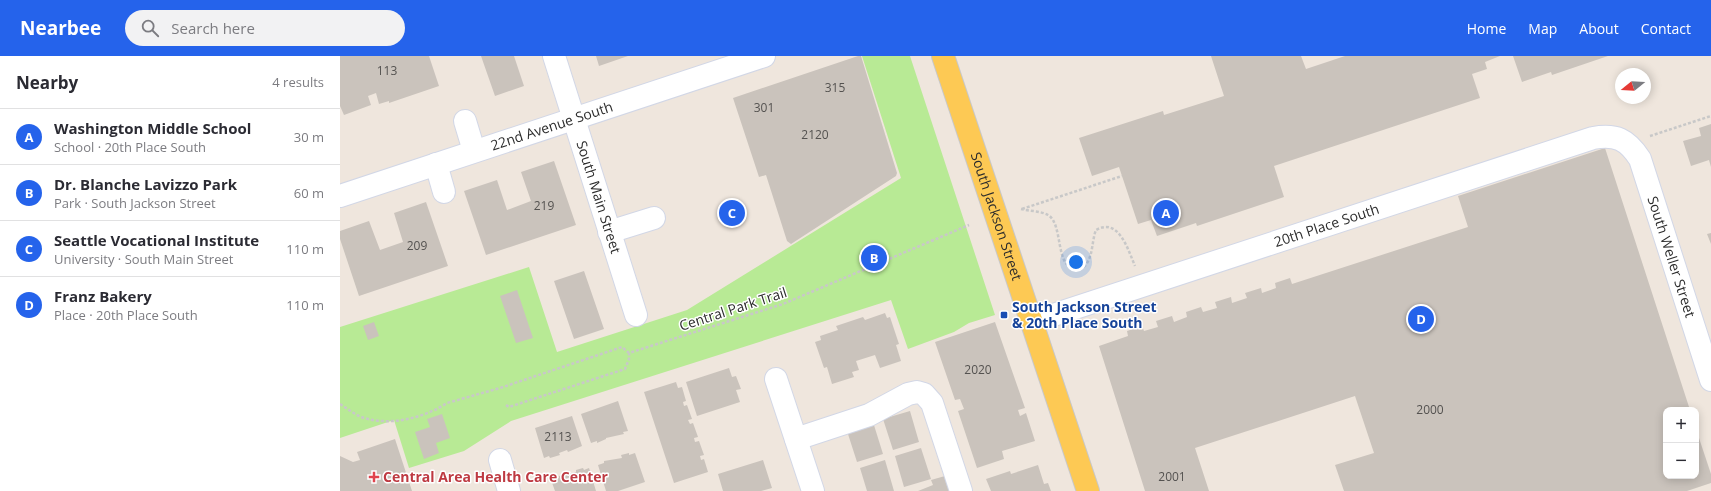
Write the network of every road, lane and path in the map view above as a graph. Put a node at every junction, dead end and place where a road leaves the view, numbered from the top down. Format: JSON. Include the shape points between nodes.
{"nodes":[{"id":1,"x":554,"y":56,"type":"edge"},
{"id":2,"x":764,"y":56,"type":"edge"},
{"id":3,"x":943,"y":56,"type":"edge"},
{"id":4,"x":1711,"y":116,"type":"edge"},
{"id":5,"x":574,"y":119,"type":"junction"},
{"id":6,"x":465,"y":121,"type":"dead end"},
{"id":7,"x":1650,"y":136,"type":"dead end"},
{"id":8,"x":1621,"y":140,"type":"joint"},
{"id":9,"x":474,"y":152,"type":"junction"},
{"id":10,"x":436,"y":164,"type":"junction"},
{"id":11,"x":1122,"y":176,"type":"dead end"},
{"id":12,"x":444,"y":192,"type":"dead end"},
{"id":13,"x":340,"y":196,"type":"edge"},
{"id":14,"x":654,"y":218,"type":"dead end"},
{"id":15,"x":969,"y":225,"type":"dead end"},
{"id":16,"x":610,"y":232,"type":"junction"},
{"id":17,"x":1138,"y":271,"type":"dead end"},
{"id":18,"x":636,"y":315,"type":"dead end"},
{"id":19,"x":1032,"y":322,"type":"junction"},
{"id":20,"x":629,"y":353,"type":"junction"},
{"id":21,"x":776,"y":379,"type":"dead end"},
{"id":22,"x":1711,"y":380,"type":"edge"},
{"id":23,"x":340,"y":404,"type":"edge"},
{"id":24,"x":506,"y":406,"type":"dead end"},
{"id":25,"x":796,"y":439,"type":"junction"},
{"id":26,"x":500,"y":460,"type":"dead end"},
{"id":27,"x":509,"y":491,"type":"edge"},
{"id":28,"x":813,"y":491,"type":"edge"},
{"id":29,"x":961,"y":491,"type":"edge"},
{"id":30,"x":1088,"y":491,"type":"edge"}],
"edges":[{"from":1,"to":5,"type":"street","name":"South Main Street"},
{"from":2,"to":5,"type":"street","name":"22nd Avenue South"},
{"from":3,"to":19,"type":"main road","name":"South Jackson Street"},
{"from":4,"to":7,"type":"path"},
{"from":5,"to":9,"type":"street","name":"22nd Avenue South"},
{"from":5,"to":16,"type":"street","name":"South Main Street"},
{"from":6,"to":9,"type":"street"},
{"from":8,"to":19,"type":"street","name":"20th Place South","via":[[1607,135],[1593,138]]},
{"from":8,"to":22,"type":"street","name":"South Weller Street","via":[[1631,146],[1640,159]]},
{"from":9,"to":10,"type":"street","name":"22nd Avenue South"},
{"from":10,"to":12,"type":"street"},
{"from":10,"to":13,"type":"street","name":"22nd Avenue South"},
{"from":11,"to":17,"type":"path","via":[[1021,209],[1048,215],[1052,219],[1065,262],[1074,269],[1080,269],[1088,262],[1096,230],[1107,226],[1118,232]]},
{"from":14,"to":16,"type":"street"},
{"from":15,"to":20,"type":"path","name":"Central Park Trail","via":[[783,304]]},
{"from":16,"to":18,"type":"street","name":"South Main Street"},
{"from":19,"to":30,"type":"main road","name":"South Jackson Street"},
{"from":20,"to":23,"type":"path","name":"Central Park Trail","via":[[622,347],[399,421],[363,417]]},
{"from":20,"to":24,"type":"path","via":[[625,369]]},
{"from":21,"to":25,"type":"street"},
{"from":25,"to":28,"type":"street"},
{"from":25,"to":29,"type":"street","via":[[869,415],[908,394],[924,394],[932,403]]},
{"from":26,"to":27,"type":"street"}]}
